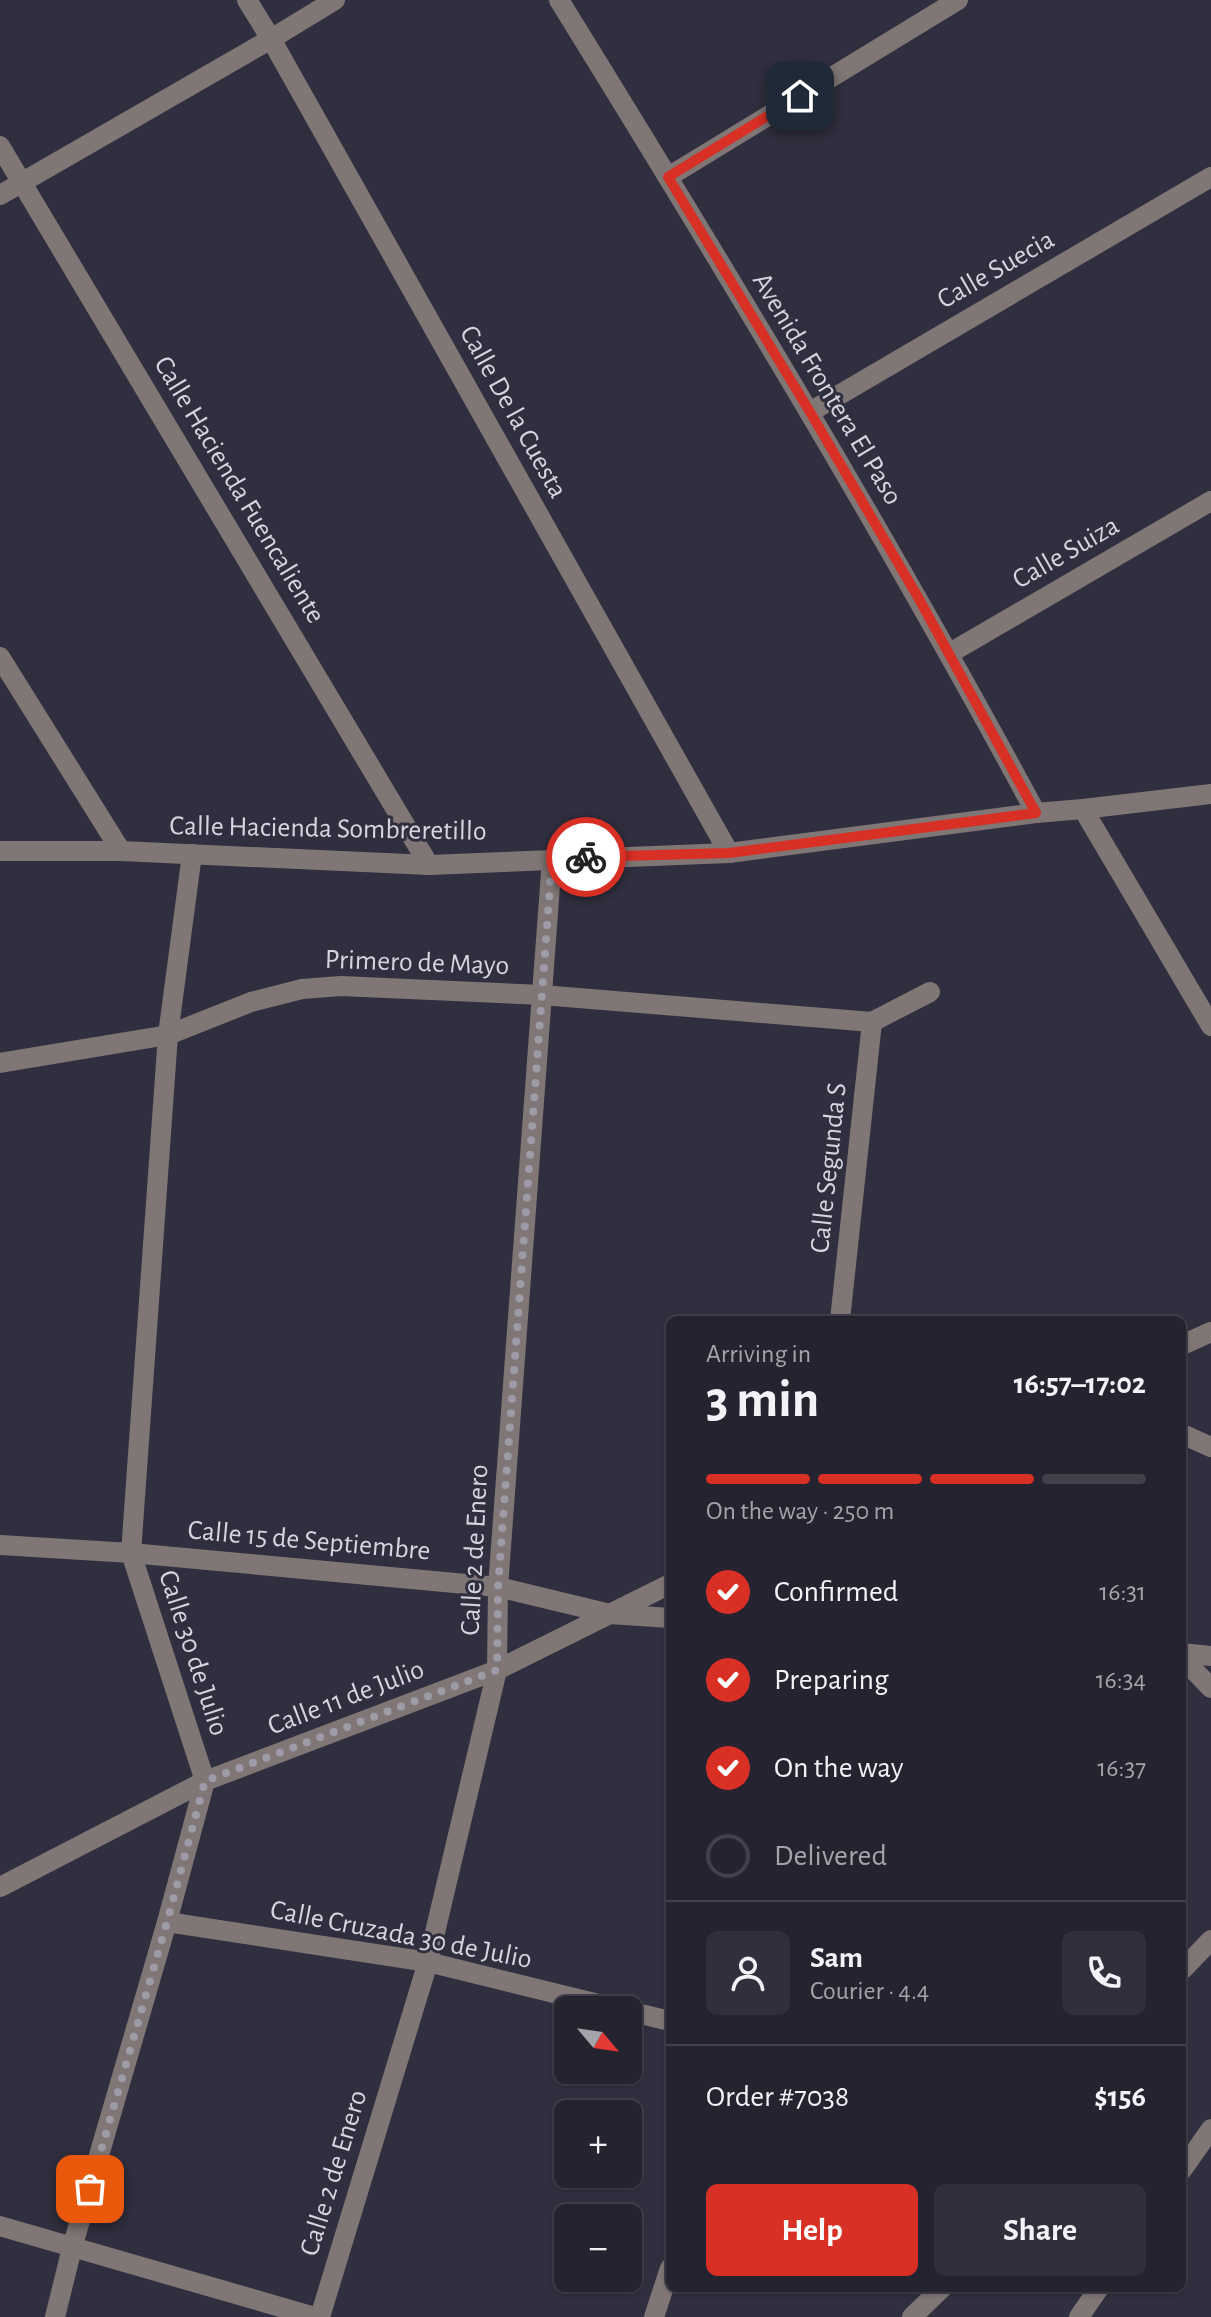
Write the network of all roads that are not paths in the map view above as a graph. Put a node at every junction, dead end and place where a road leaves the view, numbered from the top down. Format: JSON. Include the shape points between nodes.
{"nodes":[{"id":1,"x":247,"y":0,"type":"edge"},
{"id":2,"x":335,"y":0,"type":"edge"},
{"id":3,"x":559,"y":0,"type":"edge"},
{"id":4,"x":958,"y":0,"type":"edge"},
{"id":5,"x":271,"y":39,"type":"junction"},
{"id":6,"x":0,"y":146,"type":"edge"},
{"id":7,"x":668,"y":177,"type":"junction"},
{"id":8,"x":1211,"y":177,"type":"edge"},
{"id":9,"x":23,"y":182,"type":"junction"},
{"id":10,"x":0,"y":195,"type":"edge"},
{"id":11,"x":810,"y":412,"type":"junction"},
{"id":12,"x":1211,"y":501,"type":"edge"},
{"id":13,"x":950,"y":653,"type":"junction"},
{"id":14,"x":0,"y":657,"type":"edge"},
{"id":15,"x":1211,"y":794,"type":"edge"},
{"id":16,"x":1083,"y":809,"type":"junction"},
{"id":17,"x":1036,"y":813,"type":"junction"},
{"id":18,"x":0,"y":851,"type":"edge"},
{"id":19,"x":121,"y":851,"type":"junction"},
{"id":20,"x":729,"y":853,"type":"junction"},
{"id":21,"x":192,"y":854,"type":"junction"},
{"id":22,"x":552,"y":859,"type":"junction"},
{"id":23,"x":429,"y":865,"type":"junction"},
{"id":24,"x":930,"y":992,"type":"dead end"},
{"id":25,"x":542,"y":995,"type":"junction"},
{"id":26,"x":872,"y":1022,"type":"junction"},
{"id":27,"x":1211,"y":1026,"type":"edge"},
{"id":28,"x":168,"y":1035,"type":"junction"},
{"id":29,"x":0,"y":1063,"type":"edge"},
{"id":30,"x":840,"y":1316,"type":"edge"},
{"id":31,"x":1211,"y":1332,"type":"edge"},
{"id":32,"x":1186,"y":1343,"type":"edge"},
{"id":33,"x":1186,"y":1436,"type":"edge"},
{"id":34,"x":1211,"y":1447,"type":"edge"},
{"id":35,"x":0,"y":1545,"type":"edge"},
{"id":36,"x":131,"y":1553,"type":"junction"},
{"id":37,"x":666,"y":1586,"type":"edge"},
{"id":38,"x":498,"y":1587,"type":"junction"},
{"id":39,"x":610,"y":1614,"type":"junction"},
{"id":40,"x":666,"y":1618,"type":"edge"},
{"id":41,"x":1186,"y":1656,"type":"edge"},
{"id":42,"x":1211,"y":1656,"type":"edge"},
{"id":43,"x":1186,"y":1660,"type":"edge"},
{"id":44,"x":497,"y":1670,"type":"junction"},
{"id":45,"x":1211,"y":1688,"type":"edge"},
{"id":46,"x":205,"y":1781,"type":"junction"},
{"id":47,"x":0,"y":1887,"type":"edge"},
{"id":48,"x":167,"y":1922,"type":"junction"},
{"id":49,"x":1211,"y":1940,"type":"edge"},
{"id":50,"x":428,"y":1962,"type":"junction"},
{"id":51,"x":1186,"y":1966,"type":"edge"},
{"id":52,"x":565,"y":1996,"type":"edge"},
{"id":53,"x":642,"y":2015,"type":"edge"},
{"id":54,"x":666,"y":2020,"type":"edge"},
{"id":55,"x":1211,"y":2129,"type":"edge"},
{"id":56,"x":1186,"y":2164,"type":"edge"},
{"id":57,"x":0,"y":2226,"type":"edge"},
{"id":58,"x":72,"y":2248,"type":"junction"},
{"id":59,"x":666,"y":2280,"type":"edge"},
{"id":60,"x":938,"y":2292,"type":"edge"},
{"id":61,"x":1096,"y":2292,"type":"edge"},
{"id":62,"x":55,"y":2317,"type":"edge"},
{"id":63,"x":317,"y":2317,"type":"edge"},
{"id":64,"x":654,"y":2317,"type":"edge"},
{"id":65,"x":912,"y":2317,"type":"edge"},
{"id":66,"x":1079,"y":2317,"type":"edge"}],
"edges":[{"from":1,"to":5,"type":"street","name":"Calle De la Cuesta"},
{"from":2,"to":5,"type":"street"},
{"from":3,"to":7,"type":"street","name":"Avenida Frontera El Paso"},
{"from":4,"to":7,"type":"street"},
{"from":5,"to":9,"type":"street"},
{"from":5,"to":20,"type":"street","name":"Calle De la Cuesta"},
{"from":6,"to":9,"type":"street","name":"Calle Hacienda Fuencaliente"},
{"from":7,"to":11,"type":"street","name":"Avenida Frontera El Paso"},
{"from":8,"to":11,"type":"street","name":"Calle Suecia"},
{"from":9,"to":10,"type":"street"},
{"from":9,"to":23,"type":"street","name":"Calle Hacienda Fuencaliente"},
{"from":11,"to":13,"type":"street","name":"Avenida Frontera El Paso"},
{"from":12,"to":13,"type":"street","name":"Calle Suiza"},
{"from":13,"to":17,"type":"street","name":"Avenida Frontera El Paso"},
{"from":14,"to":19,"type":"street"},
{"from":15,"to":16,"type":"street","name":"Calle Hacienda Sombreretillo"},
{"from":16,"to":17,"type":"street","name":"Calle Hacienda Sombreretillo"},
{"from":16,"to":27,"type":"street"},
{"from":17,"to":20,"type":"street","name":"Calle Hacienda Sombreretillo"},
{"from":18,"to":19,"type":"street","name":"Calle Hacienda Sombreretillo"},
{"from":19,"to":21,"type":"street","name":"Calle Hacienda Sombreretillo"},
{"from":20,"to":22,"type":"street","name":"Calle Hacienda Sombreretillo"},
{"from":21,"to":23,"type":"street","name":"Calle Hacienda Sombreretillo"},
{"from":21,"to":28,"type":"street","name":"Calle 30 de Julio"},
{"from":22,"to":23,"type":"street","name":"Calle Hacienda Sombreretillo"},
{"from":22,"to":25,"type":"street","name":"Calle 2 de Enero"},
{"from":24,"to":26,"type":"street"},
{"from":25,"to":26,"type":"street","name":"Primero de Mayo"},
{"from":25,"to":28,"type":"street","name":"Primero de Mayo","via":[[302,989],[251,1002]]},
{"from":25,"to":38,"type":"street","name":"Calle 2 de Enero"},
{"from":26,"to":30,"type":"street","name":"Calle Segunda S"},
{"from":28,"to":29,"type":"street","name":"Primero de Mayo"},
{"from":28,"to":36,"type":"street","name":"Calle 30 de Julio"},
{"from":31,"to":32,"type":"street"},
{"from":33,"to":34,"type":"street"},
{"from":35,"to":36,"type":"street","name":"Calle 15 de Septiembre"},
{"from":36,"to":38,"type":"street","name":"Calle 15 de Septiembre"},
{"from":36,"to":46,"type":"street","name":"Calle 30 de Julio"},
{"from":37,"to":39,"type":"street","name":"Calle 11 de Julio"},
{"from":38,"to":39,"type":"street","name":"Calle 15 de Septiembre"},
{"from":38,"to":44,"type":"street","name":"Calle 2 de Enero"},
{"from":39,"to":40,"type":"street","name":"Calle 15 de Septiembre"},
{"from":39,"to":44,"type":"street","name":"Calle 11 de Julio"},
{"from":41,"to":42,"type":"street"},
{"from":43,"to":45,"type":"street"},
{"from":44,"to":46,"type":"street","name":"Calle 11 de Julio"},
{"from":44,"to":50,"type":"street","name":"Calle 2 de Enero"},
{"from":46,"to":47,"type":"street","name":"Calle 11 de Julio"},
{"from":46,"to":48,"type":"street","name":"Calle 30 de Julio"},
{"from":48,"to":50,"type":"street","name":"Calle Cruzada 30 de Julio"},
{"from":48,"to":58,"type":"street","name":"Calle 30 de Julio"},
{"from":49,"to":51,"type":"street"},
{"from":50,"to":52,"type":"street","name":"Calle Cruzada 30 de Julio"},
{"from":50,"to":63,"type":"street","name":"Calle 2 de Enero"},
{"from":53,"to":54,"type":"street","name":"Calle Cruzada 30 de Julio"},
{"from":55,"to":56,"type":"street"},
{"from":57,"to":58,"type":"street"},
{"from":58,"to":62,"type":"street","name":"Calle 30 de Julio"},
{"from":58,"to":63,"type":"street"},
{"from":59,"to":64,"type":"street"},
{"from":60,"to":65,"type":"street"},
{"from":61,"to":66,"type":"street"}]}
